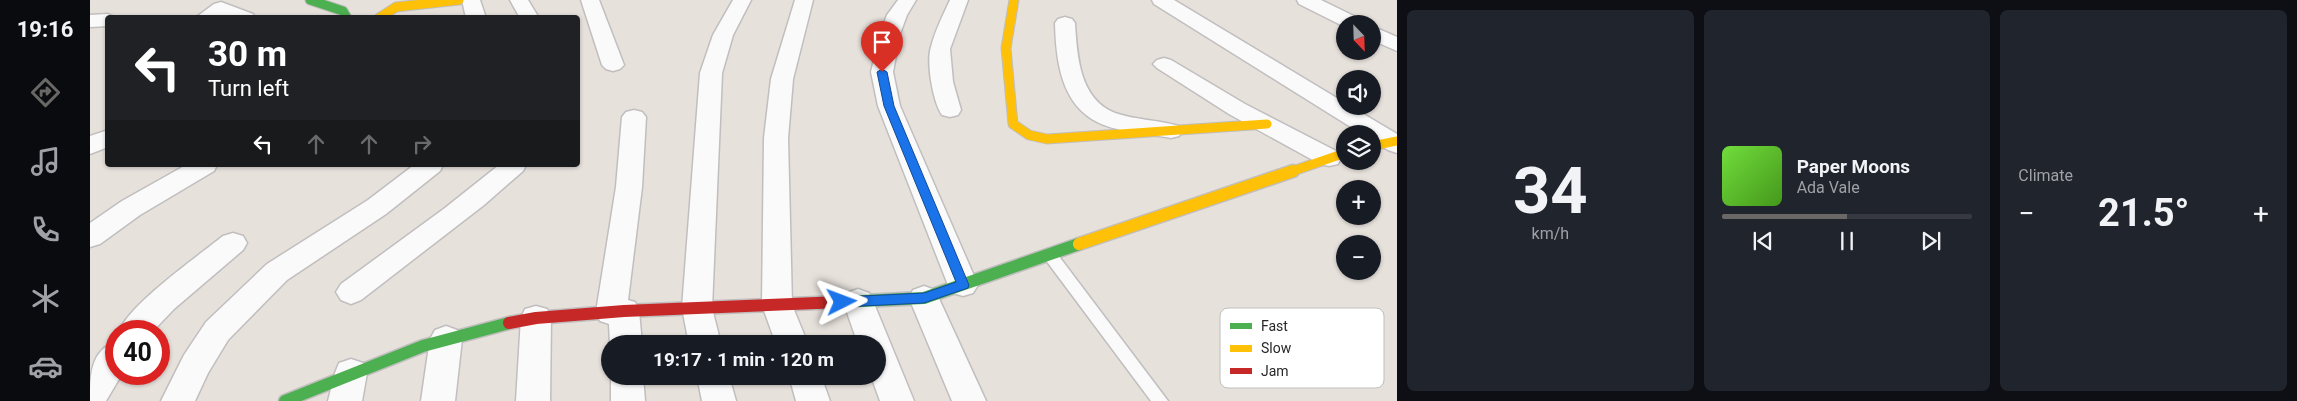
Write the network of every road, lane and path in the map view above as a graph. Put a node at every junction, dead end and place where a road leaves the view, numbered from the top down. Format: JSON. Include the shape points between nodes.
{"nodes":[{"id":1,"x":310,"y":0,"type":"edge"},
{"id":2,"x":355,"y":0,"type":"edge"},
{"id":3,"x":459,"y":0,"type":"edge"},
{"id":4,"x":471,"y":0,"type":"edge"},
{"id":5,"x":519,"y":0,"type":"edge"},
{"id":6,"x":590,"y":0,"type":"edge"},
{"id":7,"x":742,"y":0,"type":"edge"},
{"id":8,"x":804,"y":0,"type":"edge"},
{"id":9,"x":907,"y":0,"type":"edge"},
{"id":10,"x":959,"y":0,"type":"edge"},
{"id":11,"x":1014,"y":0,"type":"edge"},
{"id":12,"x":1161,"y":0,"type":"edge"},
{"id":13,"x":1306,"y":0,"type":"edge"},
{"id":14,"x":1348,"y":2,"type":"dead end"},
{"id":15,"x":396,"y":3,"type":"edge"},
{"id":16,"x":1325,"y":9,"type":"junction"},
{"id":17,"x":345,"y":14,"type":"edge"},
{"id":18,"x":209,"y":15,"type":"edge"},
{"id":19,"x":238,"y":15,"type":"edge"},
{"id":20,"x":386,"y":15,"type":"edge"},
{"id":21,"x":475,"y":15,"type":"edge"},
{"id":22,"x":528,"y":15,"type":"edge"},
{"id":23,"x":1337,"y":15,"type":"edge"},
{"id":24,"x":105,"y":20,"type":"edge"},
{"id":25,"x":90,"y":21,"type":"edge"},
{"id":26,"x":1065,"y":23,"type":"dead end"},
{"id":27,"x":1397,"y":26,"type":"edge"},
{"id":28,"x":1381,"y":30,"type":"edge"},
{"id":29,"x":1381,"y":36,"type":"edge"},
{"id":30,"x":1397,"y":45,"type":"edge"},
{"id":31,"x":1164,"y":64,"type":"dead end"},
{"id":32,"x":613,"y":65,"type":"dead end"},
{"id":33,"x":950,"y":110,"type":"dead end"},
{"id":34,"x":634,"y":117,"type":"dead end"},
{"id":35,"x":1266,"y":124,"type":"junction"},
{"id":36,"x":1171,"y":131,"type":"junction"},
{"id":37,"x":105,"y":138,"type":"edge"},
{"id":38,"x":1390,"y":143,"type":"edge"},
{"id":39,"x":90,"y":146,"type":"edge"},
{"id":40,"x":1336,"y":156,"type":"edge"},
{"id":41,"x":1336,"y":156,"type":"edge"},
{"id":42,"x":202,"y":167,"type":"edge"},
{"id":43,"x":428,"y":167,"type":"edge"},
{"id":44,"x":512,"y":167,"type":"edge"},
{"id":45,"x":90,"y":237,"type":"edge"},
{"id":46,"x":233,"y":243,"type":"dead end"},
{"id":47,"x":1050,"y":254,"type":"junction"},
{"id":48,"x":963,"y":285,"type":"junction"},
{"id":49,"x":350,"y":292,"type":"dead end"},
{"id":50,"x":924,"y":298,"type":"junction"},
{"id":51,"x":858,"y":301,"type":"junction"},
{"id":52,"x":777,"y":305,"type":"junction"},
{"id":53,"x":697,"y":308,"type":"junction"},
{"id":54,"x":618,"y":311,"type":"junction"},
{"id":55,"x":536,"y":318,"type":"junction"},
{"id":56,"x":145,"y":320,"type":"edge"},
{"id":57,"x":624,"y":335,"type":"edge"},
{"id":58,"x":704,"y":335,"type":"edge"},
{"id":59,"x":789,"y":335,"type":"edge"},
{"id":60,"x":871,"y":335,"type":"edge"},
{"id":61,"x":446,"y":339,"type":"junction"},
{"id":62,"x":105,"y":373,"type":"edge"},
{"id":63,"x":886,"y":373,"type":"edge"},
{"id":64,"x":627,"y":385,"type":"edge"},
{"id":65,"x":715,"y":385,"type":"edge"},
{"id":66,"x":808,"y":385,"type":"edge"},
{"id":67,"x":348,"y":387,"type":"edge"},
{"id":68,"x":90,"y":397,"type":"edge"},
{"id":69,"x":178,"y":401,"type":"edge"},
{"id":70,"x":285,"y":401,"type":"edge"},
{"id":71,"x":438,"y":401,"type":"edge"},
{"id":72,"x":532,"y":401,"type":"edge"},
{"id":73,"x":628,"y":401,"type":"edge"},
{"id":74,"x":719,"y":401,"type":"edge"},
{"id":75,"x":813,"y":401,"type":"edge"},
{"id":76,"x":897,"y":401,"type":"edge"},
{"id":77,"x":968,"y":401,"type":"edge"},
{"id":78,"x":1160,"y":401,"type":"edge"}],
"edges":[{"from":1,"to":17,"type":"street"},
{"from":2,"to":17,"type":"street","via":[[347,5]]},
{"from":3,"to":15,"type":"street"},
{"from":4,"to":21,"type":"street"},
{"from":5,"to":22,"type":"street"},
{"from":6,"to":32,"type":"street"},
{"from":7,"to":53,"type":"street","via":[[723,35],[711,73]]},
{"from":8,"to":52,"type":"street","via":[[782,79],[776,138]]},
{"from":9,"to":48,"type":"street","via":[[890,34],[882,72],[889,106]]},
{"from":10,"to":33,"type":"street","via":[[940,49],[942,82]]},
{"from":11,"to":36,"type":"street","via":[[1006,48],[1013,124],[1035,138],[1047,139]]},
{"from":12,"to":38,"type":"street"},
{"from":13,"to":16,"type":"street"},
{"from":14,"to":16,"type":"street"},
{"from":15,"to":20,"type":"street","via":[[392,12]]},
{"from":16,"to":23,"type":"street"},
{"from":18,"to":19,"type":"street","via":[[221,8]]},
{"from":24,"to":25,"type":"street"},
{"from":26,"to":36,"type":"street","via":[[1066,56],[1079,93],[1090,108],[1109,119]]},
{"from":27,"to":28,"type":"street"},
{"from":29,"to":30,"type":"street"},
{"from":31,"to":35,"type":"street"},
{"from":34,"to":54,"type":"street"},
{"from":35,"to":36,"type":"street"},
{"from":35,"to":40,"type":"street"},
{"from":37,"to":39,"type":"street"},
{"from":41,"to":47,"type":"street"},
{"from":42,"to":45,"type":"street","via":[[131,208]]},
{"from":43,"to":69,"type":"street","via":[[377,207],[277,272],[217,331],[195,365]]},
{"from":44,"to":49,"type":"street","via":[[448,220],[392,258]]},
{"from":46,"to":56,"type":"street"},
{"from":47,"to":48,"type":"street"},
{"from":47,"to":78,"type":"lane"},
{"from":48,"to":50,"type":"street"},
{"from":50,"to":51,"type":"street"},
{"from":50,"to":77,"type":"street"},
{"from":51,"to":52,"type":"street"},
{"from":51,"to":60,"type":"street"},
{"from":52,"to":53,"type":"street"},
{"from":52,"to":59,"type":"street"},
{"from":53,"to":54,"type":"street"},
{"from":53,"to":58,"type":"street"},
{"from":54,"to":55,"type":"street"},
{"from":54,"to":57,"type":"street"},
{"from":55,"to":61,"type":"street"},
{"from":55,"to":72,"type":"street"},
{"from":61,"to":67,"type":"street"},
{"from":61,"to":71,"type":"street"},
{"from":62,"to":68,"type":"street"},
{"from":63,"to":76,"type":"street"},
{"from":64,"to":73,"type":"street"},
{"from":65,"to":74,"type":"street"},
{"from":66,"to":75,"type":"street"},
{"from":67,"to":70,"type":"street"}]}
